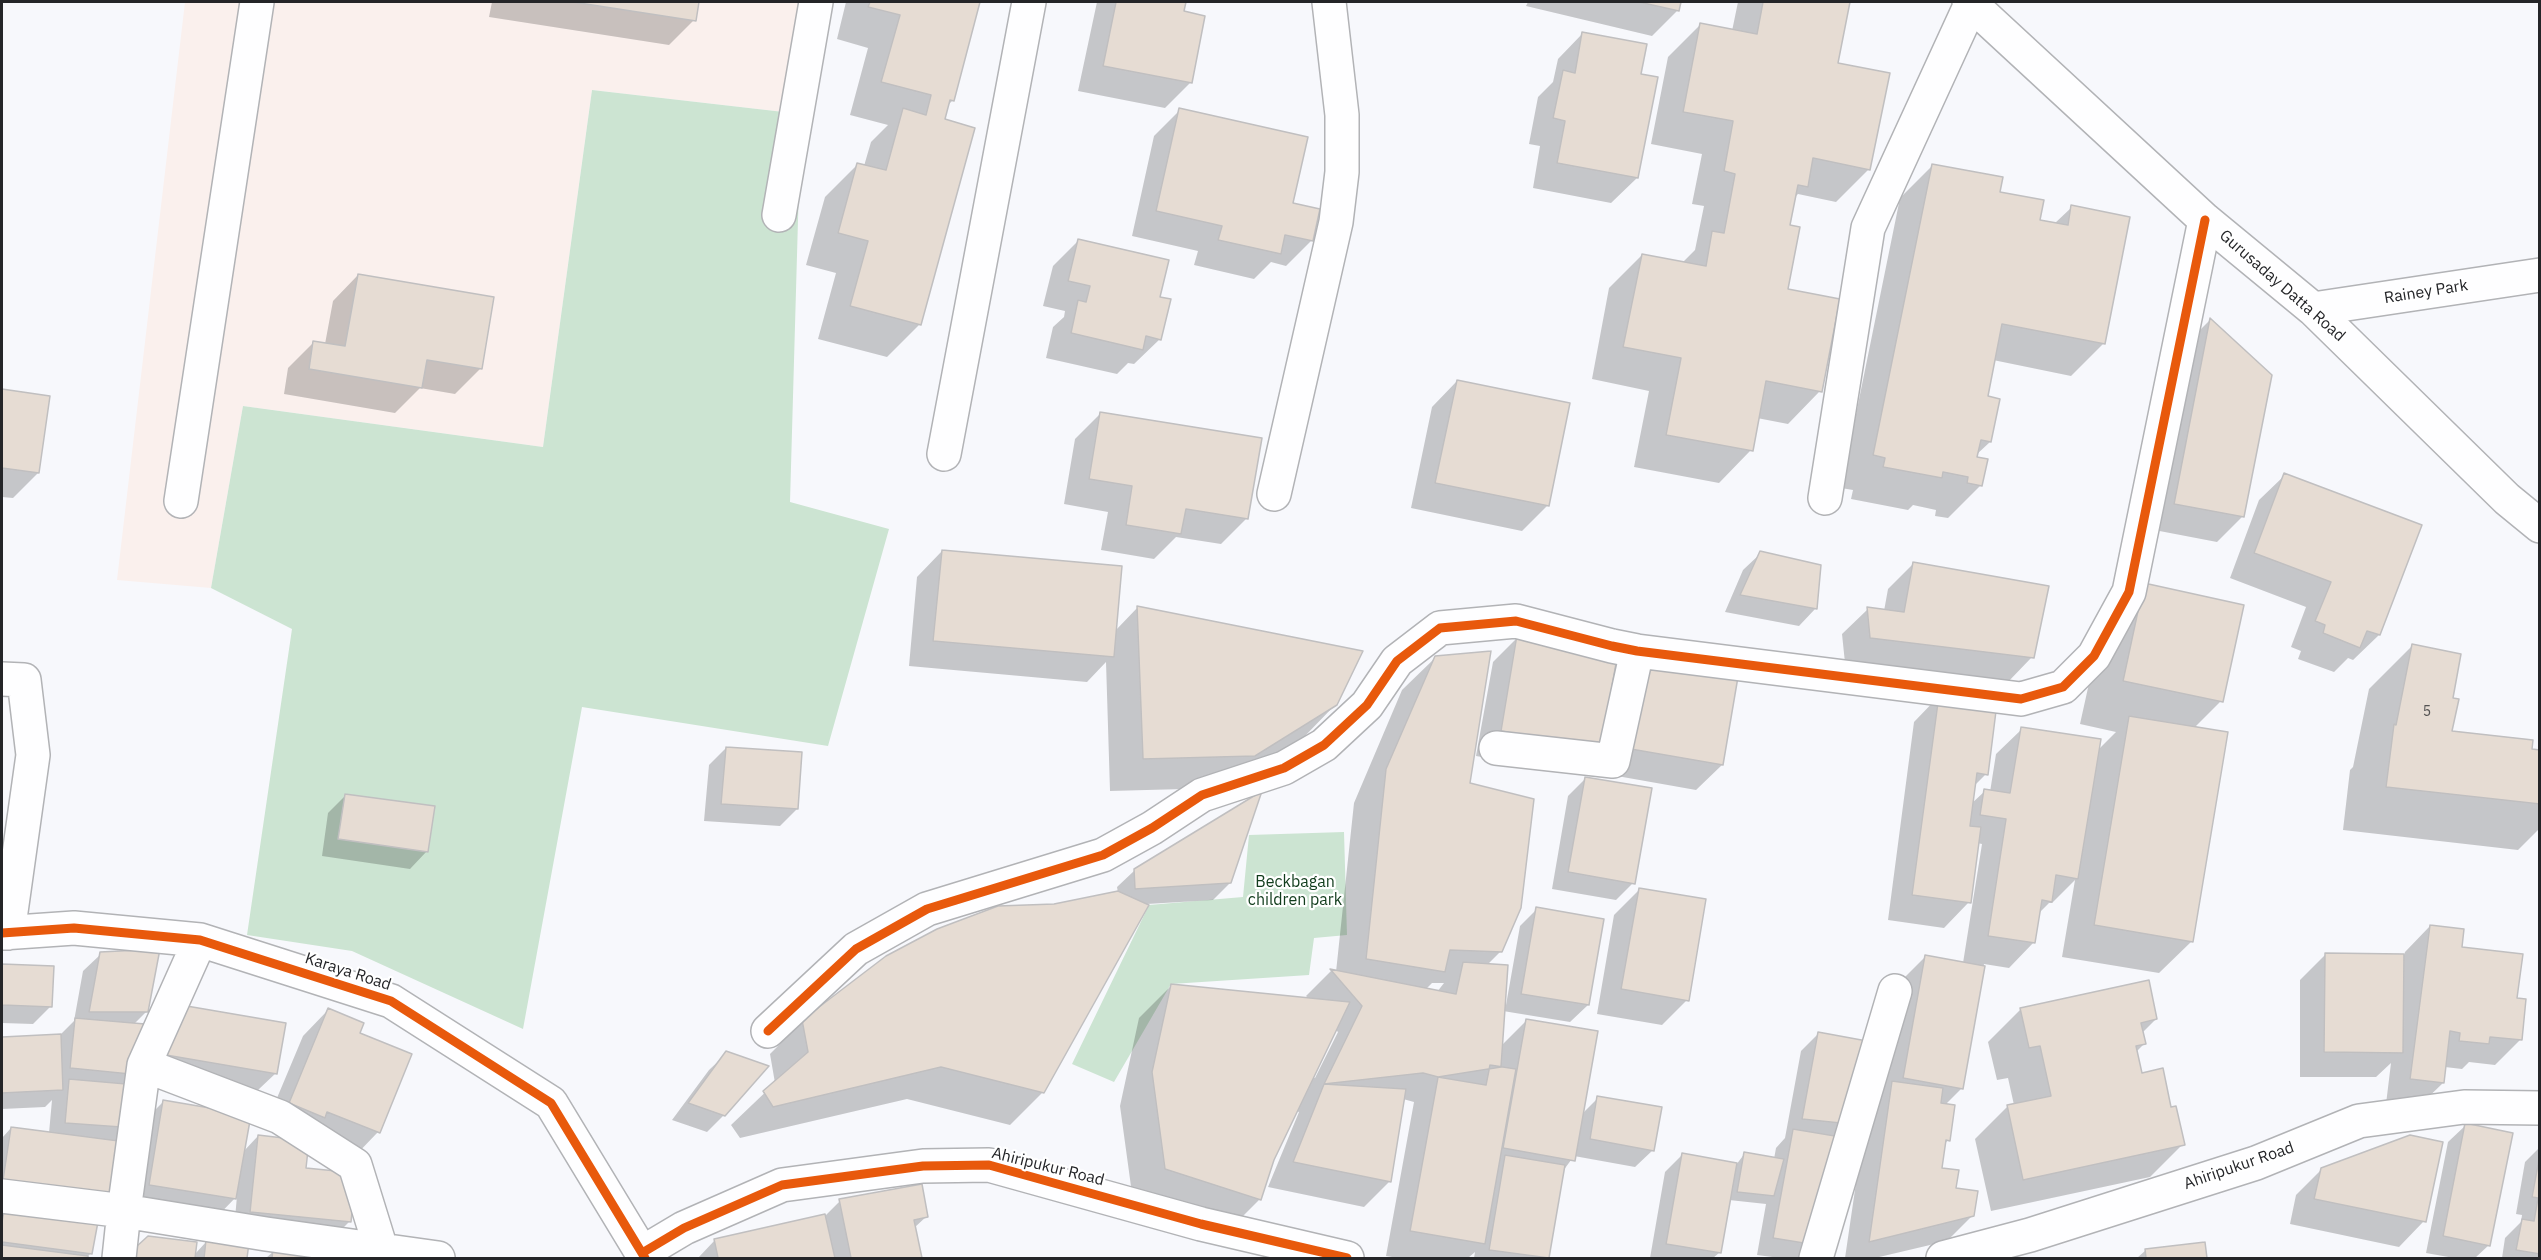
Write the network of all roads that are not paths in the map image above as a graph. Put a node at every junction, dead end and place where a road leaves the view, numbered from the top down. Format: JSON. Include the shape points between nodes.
{"nodes":[{"id":1,"x":257,"y":2,"type":"edge"},
{"id":2,"x":816,"y":2,"type":"edge"},
{"id":3,"x":1029,"y":2,"type":"edge"},
{"id":4,"x":1329,"y":2,"type":"edge"},
{"id":5,"x":1970,"y":3,"type":"edge"},
{"id":6,"x":779,"y":215,"type":"dead end"},
{"id":7,"x":2205,"y":220,"type":"junction"},
{"id":8,"x":2540,"y":275,"type":"edge"},
{"id":9,"x":2313,"y":309,"type":"junction"},
{"id":10,"x":944,"y":454,"type":"dead end"},
{"id":11,"x":1274,"y":494,"type":"dead end"},
{"id":12,"x":1825,"y":498,"type":"dead end"},
{"id":13,"x":181,"y":501,"type":"dead end"},
{"id":14,"x":2540,"y":526,"type":"edge"},
{"id":15,"x":1637,"y":651,"type":"junction"},
{"id":16,"x":2,"y":679,"type":"edge"},
{"id":17,"x":1496,"y":748,"type":"dead end"},
{"id":18,"x":5,"y":933,"type":"edge"},
{"id":19,"x":200,"y":940,"type":"junction"},
{"id":20,"x":1895,"y":991,"type":"dead end"},
{"id":21,"x":768,"y":1031,"type":"dead end"},
{"id":22,"x":144,"y":1065,"type":"junction"},
{"id":23,"x":2540,"y":1108,"type":"edge"},
{"id":24,"x":2,"y":1196,"type":"edge"},
{"id":25,"x":124,"y":1211,"type":"junction"},
{"id":26,"x":264,"y":1246,"type":"edge"},
{"id":27,"x":2031,"y":1247,"type":"edge"},
{"id":28,"x":381,"y":1249,"type":"junction"},
{"id":29,"x":644,"y":1256,"type":"edge"},
{"id":30,"x":119,"y":1258,"type":"edge"},
{"id":31,"x":438,"y":1258,"type":"edge"},
{"id":32,"x":1347,"y":1258,"type":"edge"},
{"id":33,"x":1816,"y":1258,"type":"edge"},
{"id":34,"x":1943,"y":1258,"type":"edge"}],
"edges":[{"from":1,"to":13,"type":"street"},
{"from":2,"to":6,"type":"street"},
{"from":3,"to":10,"type":"street"},
{"from":4,"to":11,"type":"street","via":[[1342,115],[1342,172],[1336,222]]},
{"from":5,"to":7,"type":"street","name":"Gurusaday Datta Road"},
{"from":5,"to":12,"type":"street","via":[[1868,228]]},
{"from":7,"to":9,"type":"street","name":"Gurusaday Datta Road"},
{"from":7,"to":15,"type":"street","via":[[2129,592],[2094,656],[2063,687],[2021,699]]},
{"from":8,"to":9,"type":"street","name":"Rainey Park"},
{"from":9,"to":14,"type":"street","name":"Gurusaday Datta Road","via":[[2507,499]]},
{"from":15,"to":17,"type":"street","via":[[1613,761]]},
{"from":15,"to":21,"type":"street","via":[[1516,621],[1440,628],[1397,661],[1367,705],[1324,745],[1284,768],[1202,795],[1103,855],[927,909],[856,949]]},
{"from":16,"to":18,"type":"street","via":[[24,680],[33,755]]},
{"from":18,"to":19,"type":"street","name":"Karaya Road","via":[[74,928]]},
{"from":19,"to":22,"type":"street"},
{"from":19,"to":29,"type":"street","name":"Karaya Road","via":[[392,1001],[551,1103]]},
{"from":20,"to":33,"type":"street"},
{"from":22,"to":25,"type":"street"},
{"from":22,"to":28,"type":"street","via":[[280,1118],[355,1165]]},
{"from":23,"to":27,"type":"street","name":"Ahiripukur Road","via":[[2464,1107],[2359,1120]]},
{"from":24,"to":25,"type":"street"},
{"from":25,"to":26,"type":"street"},
{"from":25,"to":30,"type":"street"},
{"from":26,"to":28,"type":"street"},
{"from":27,"to":34,"type":"street","name":"Ahiripukur Road"},
{"from":28,"to":31,"type":"street"},
{"from":29,"to":32,"type":"street","name":"Ahiripukur Road","via":[[684,1228],[782,1185],[923,1166],[989,1165],[1201,1224]]}]}
